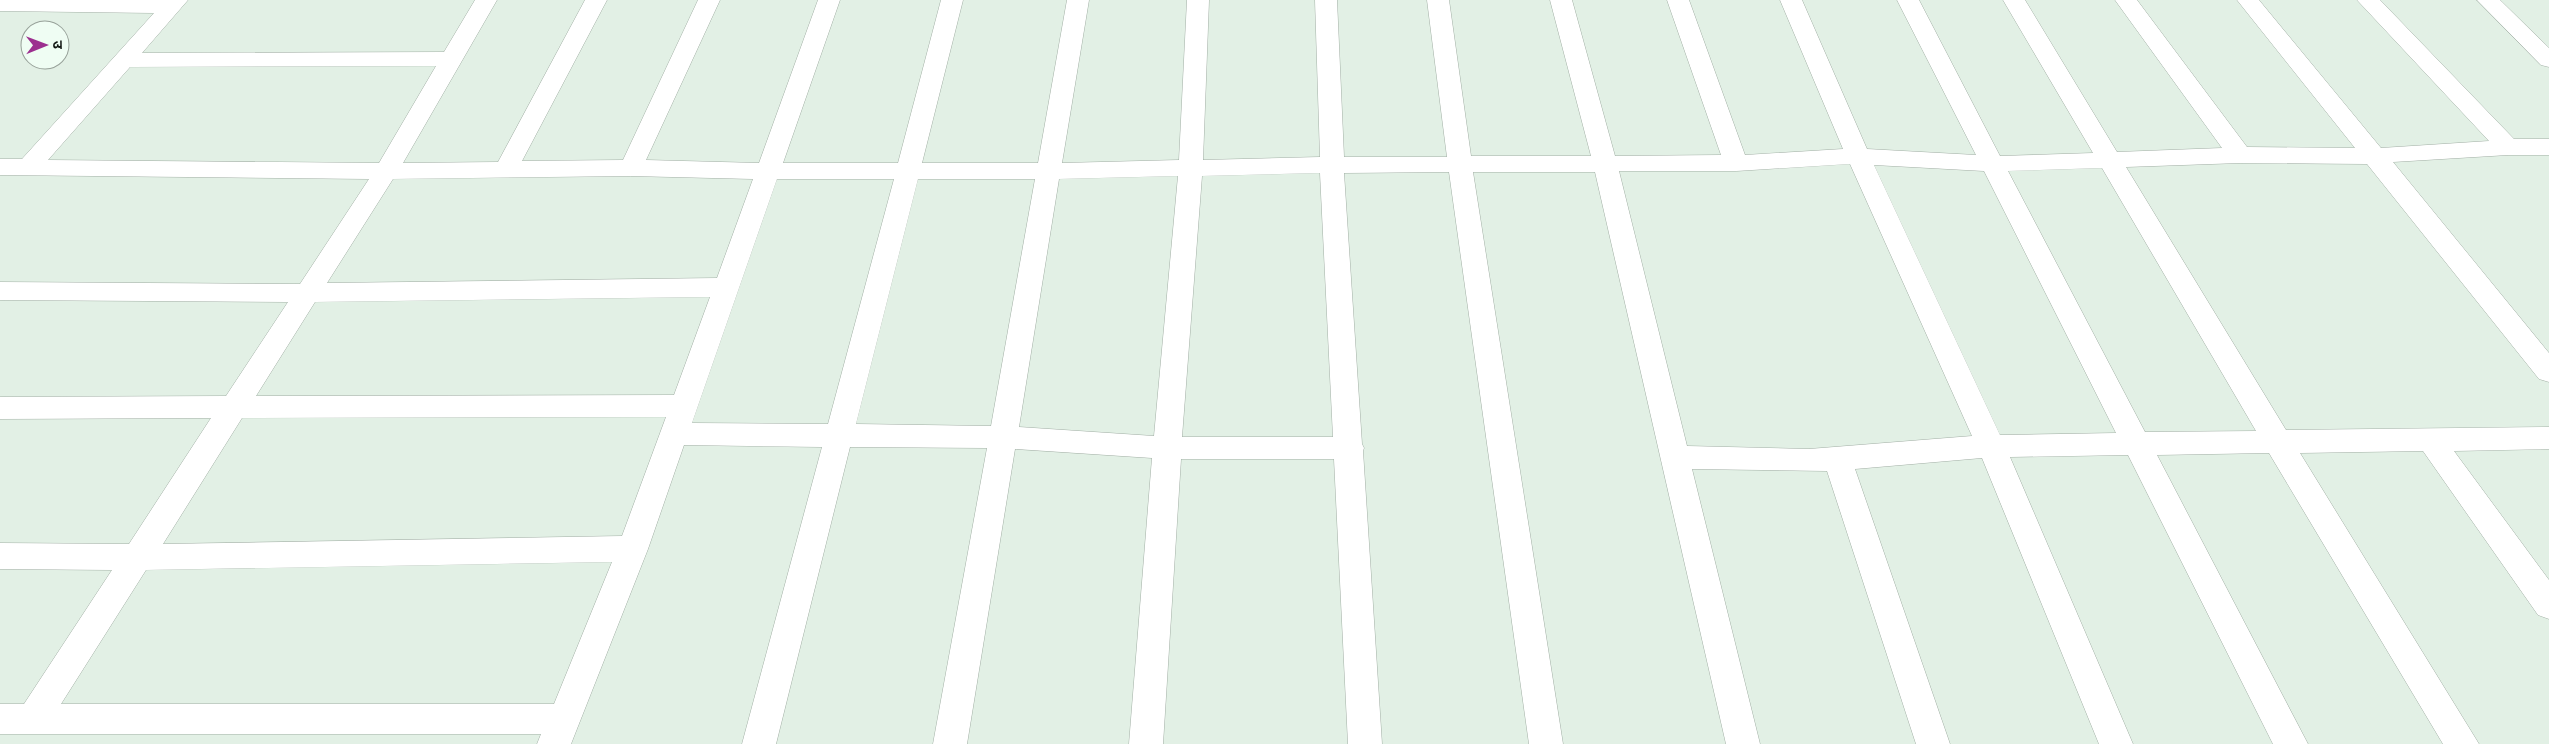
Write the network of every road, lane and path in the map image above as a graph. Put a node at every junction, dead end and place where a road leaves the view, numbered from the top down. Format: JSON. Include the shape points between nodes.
{"nodes":[{"id":1,"x":486,"y":0,"type":"edge"},
{"id":2,"x":596,"y":0,"type":"edge"},
{"id":3,"x":709,"y":0,"type":"edge"},
{"id":4,"x":829,"y":0,"type":"edge"},
{"id":5,"x":952,"y":0,"type":"edge"},
{"id":6,"x":1078,"y":0,"type":"edge"},
{"id":7,"x":1198,"y":0,"type":"edge"},
{"id":8,"x":1326,"y":0,"type":"edge"},
{"id":9,"x":1438,"y":0,"type":"edge"},
{"id":10,"x":1561,"y":0,"type":"edge"},
{"id":11,"x":1678,"y":0,"type":"edge"},
{"id":12,"x":1791,"y":0,"type":"edge"},
{"id":13,"x":1908,"y":0,"type":"edge"},
{"id":14,"x":2014,"y":0,"type":"edge"},
{"id":15,"x":2126,"y":0,"type":"edge"},
{"id":16,"x":2248,"y":0,"type":"edge"},
{"id":17,"x":2368,"y":0,"type":"edge"},
{"id":18,"x":2488,"y":0,"type":"edge"},
{"id":19,"x":174,"y":3,"type":"edge"},
{"id":20,"x":0,"y":5,"type":"edge"},
{"id":21,"x":451,"y":59,"type":"junction"},
{"id":22,"x":123,"y":60,"type":"junction"},
{"id":23,"x":2549,"y":60,"type":"edge"},
{"id":24,"x":2508,"y":146,"type":"junction"},
{"id":25,"x":2549,"y":146,"type":"edge"},
{"id":26,"x":2240,"y":155,"type":"junction"},
{"id":27,"x":1858,"y":156,"type":"junction"},
{"id":28,"x":2374,"y":156,"type":"junction"},
{"id":29,"x":2111,"y":161,"type":"junction"},
{"id":30,"x":1605,"y":162,"type":"junction"},
{"id":31,"x":1736,"y":163,"type":"junction"},
{"id":32,"x":1460,"y":164,"type":"junction"},
{"id":33,"x":1994,"y":164,"type":"junction"},
{"id":34,"x":1332,"y":165,"type":"junction"},
{"id":35,"x":0,"y":166,"type":"edge"},
{"id":36,"x":29,"y":166,"type":"junction"},
{"id":37,"x":1191,"y":167,"type":"junction"},
{"id":38,"x":631,"y":168,"type":"junction"},
{"id":39,"x":506,"y":170,"type":"junction"},
{"id":40,"x":386,"y":171,"type":"junction"},
{"id":41,"x":768,"y":171,"type":"junction"},
{"id":42,"x":908,"y":171,"type":"junction"},
{"id":43,"x":1049,"y":171,"type":"junction"},
{"id":44,"x":727,"y":287,"type":"junction"},
{"id":45,"x":0,"y":291,"type":"edge"},
{"id":46,"x":307,"y":293,"type":"junction"},
{"id":47,"x":2549,"y":372,"type":"edge"},
{"id":48,"x":684,"y":406,"type":"junction"},
{"id":49,"x":234,"y":407,"type":"junction"},
{"id":50,"x":0,"y":408,"type":"edge"},
{"id":51,"x":675,"y":434,"type":"junction"},
{"id":52,"x":840,"y":435,"type":"junction"},
{"id":53,"x":1003,"y":437,"type":"junction"},
{"id":54,"x":2549,"y":438,"type":"edge"},
{"id":55,"x":2430,"y":439,"type":"junction"},
{"id":56,"x":2276,"y":441,"type":"junction"},
{"id":57,"x":2136,"y":442,"type":"junction"},
{"id":58,"x":1991,"y":446,"type":"junction"},
{"id":59,"x":1167,"y":448,"type":"junction"},
{"id":60,"x":1350,"y":448,"type":"junction"},
{"id":61,"x":1675,"y":457,"type":"junction"},
{"id":62,"x":1837,"y":458,"type":"junction"},
{"id":63,"x":633,"y":549,"type":"junction"},
{"id":64,"x":0,"y":556,"type":"edge"},
{"id":65,"x":138,"y":557,"type":"junction"},
{"id":66,"x":2549,"y":605,"type":"edge"},
{"id":67,"x":0,"y":719,"type":"edge"},
{"id":68,"x":33,"y":719,"type":"junction"},
{"id":69,"x":559,"y":731,"type":"edge"},
{"id":70,"x":760,"y":744,"type":"edge"},
{"id":71,"x":950,"y":744,"type":"edge"},
{"id":72,"x":1146,"y":744,"type":"edge"},
{"id":73,"x":1365,"y":744,"type":"edge"},
{"id":74,"x":1546,"y":744,"type":"edge"},
{"id":75,"x":1743,"y":744,"type":"edge"},
{"id":76,"x":1933,"y":744,"type":"edge"},
{"id":77,"x":2116,"y":744,"type":"edge"},
{"id":78,"x":2291,"y":744,"type":"edge"},
{"id":79,"x":2462,"y":744,"type":"edge"}],
"edges":[{"from":1,"to":21,"type":"street"},
{"from":2,"to":39,"type":"street"},
{"from":3,"to":38,"type":"street"},
{"from":4,"to":41,"type":"street"},
{"from":5,"to":42,"type":"street"},
{"from":6,"to":43,"type":"street"},
{"from":7,"to":37,"type":"street"},
{"from":8,"to":34,"type":"street"},
{"from":9,"to":32,"type":"street"},
{"from":10,"to":30,"type":"street"},
{"from":11,"to":31,"type":"street"},
{"from":12,"to":27,"type":"street"},
{"from":13,"to":33,"type":"street"},
{"from":14,"to":29,"type":"street"},
{"from":15,"to":26,"type":"street"},
{"from":16,"to":28,"type":"street"},
{"from":17,"to":24,"type":"street"},
{"from":18,"to":23,"type":"street"},
{"from":19,"to":20,"type":"street"},
{"from":19,"to":22,"type":"street"},
{"from":21,"to":22,"type":"street"},
{"from":21,"to":40,"type":"street"},
{"from":22,"to":36,"type":"street"},
{"from":24,"to":25,"type":"street"},
{"from":24,"to":28,"type":"street"},
{"from":26,"to":28,"type":"street"},
{"from":26,"to":29,"type":"street"},
{"from":27,"to":31,"type":"street"},
{"from":27,"to":33,"type":"street"},
{"from":27,"to":58,"type":"street"},
{"from":28,"to":47,"type":"street"},
{"from":29,"to":33,"type":"street"},
{"from":29,"to":56,"type":"street"},
{"from":30,"to":31,"type":"street"},
{"from":30,"to":32,"type":"street"},
{"from":30,"to":61,"type":"street"},
{"from":32,"to":34,"type":"street"},
{"from":32,"to":74,"type":"street"},
{"from":33,"to":57,"type":"street"},
{"from":34,"to":37,"type":"street"},
{"from":34,"to":60,"type":"street"},
{"from":35,"to":36,"type":"street"},
{"from":36,"to":40,"type":"street"},
{"from":37,"to":43,"type":"street"},
{"from":37,"to":59,"type":"street"},
{"from":38,"to":39,"type":"street"},
{"from":38,"to":41,"type":"street"},
{"from":39,"to":40,"type":"street"},
{"from":40,"to":46,"type":"street"},
{"from":41,"to":42,"type":"street"},
{"from":41,"to":44,"type":"street"},
{"from":42,"to":43,"type":"street"},
{"from":42,"to":52,"type":"street"},
{"from":43,"to":53,"type":"street"},
{"from":44,"to":46,"type":"street"},
{"from":44,"to":48,"type":"street"},
{"from":45,"to":46,"type":"street"},
{"from":46,"to":49,"type":"street"},
{"from":48,"to":49,"type":"street"},
{"from":48,"to":51,"type":"street"},
{"from":49,"to":50,"type":"street"},
{"from":49,"to":65,"type":"street"},
{"from":51,"to":52,"type":"street"},
{"from":51,"to":63,"type":"street"},
{"from":52,"to":53,"type":"street"},
{"from":52,"to":70,"type":"street"},
{"from":53,"to":59,"type":"street"},
{"from":53,"to":71,"type":"street"},
{"from":54,"to":55,"type":"street"},
{"from":55,"to":56,"type":"street"},
{"from":55,"to":66,"type":"street"},
{"from":56,"to":57,"type":"street"},
{"from":56,"to":79,"type":"street"},
{"from":57,"to":58,"type":"street"},
{"from":57,"to":78,"type":"street"},
{"from":58,"to":62,"type":"street"},
{"from":58,"to":77,"type":"street"},
{"from":59,"to":60,"type":"street"},
{"from":59,"to":72,"type":"street"},
{"from":60,"to":73,"type":"street"},
{"from":61,"to":62,"type":"street","via":[[1809,461]]},
{"from":61,"to":75,"type":"street"},
{"from":62,"to":76,"type":"street"},
{"from":63,"to":65,"type":"street"},
{"from":63,"to":69,"type":"street"},
{"from":64,"to":65,"type":"street"},
{"from":65,"to":68,"type":"street"},
{"from":67,"to":68,"type":"street"},
{"from":68,"to":69,"type":"street"}]}
